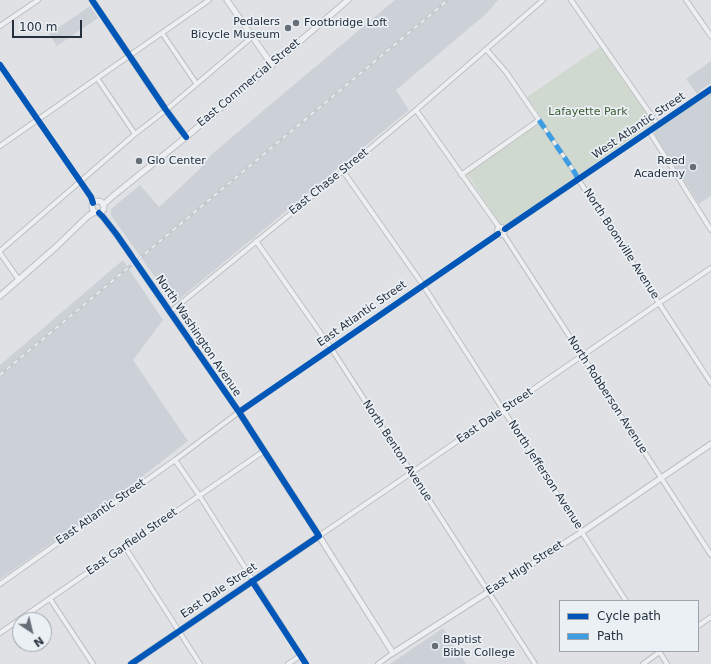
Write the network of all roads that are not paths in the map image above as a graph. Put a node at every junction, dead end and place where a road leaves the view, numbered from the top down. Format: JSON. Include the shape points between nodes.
{"nodes":[{"id":1,"x":38,"y":0,"type":"edge"},
{"id":2,"x":92,"y":0,"type":"edge"},
{"id":3,"x":209,"y":0,"type":"edge"},
{"id":4,"x":226,"y":0,"type":"edge"},
{"id":5,"x":543,"y":0,"type":"edge"},
{"id":6,"x":571,"y":0,"type":"edge"},
{"id":7,"x":686,"y":0,"type":"edge"},
{"id":8,"x":345,"y":1,"type":"edge"},
{"id":9,"x":0,"y":26,"type":"edge"},
{"id":10,"x":162,"y":33,"type":"junction"},
{"id":11,"x":711,"y":36,"type":"edge"},
{"id":12,"x":252,"y":37,"type":"junction"},
{"id":13,"x":486,"y":49,"type":"junction"},
{"id":14,"x":130,"y":55,"type":"junction"},
{"id":15,"x":0,"y":65,"type":"edge"},
{"id":16,"x":272,"y":65,"type":"junction"},
{"id":17,"x":97,"y":78,"type":"junction"},
{"id":18,"x":196,"y":84,"type":"junction"},
{"id":19,"x":711,"y":89,"type":"edge"},
{"id":20,"x":166,"y":110,"type":"junction"},
{"id":21,"x":416,"y":110,"type":"junction"},
{"id":22,"x":37,"y":120,"type":"junction"},
{"id":23,"x":539,"y":120,"type":"junction"},
{"id":24,"x":658,"y":125,"type":"junction"},
{"id":25,"x":649,"y":131,"type":"junction"},
{"id":26,"x":135,"y":134,"type":"junction"},
{"id":27,"x":186,"y":137,"type":"junction"},
{"id":28,"x":0,"y":146,"type":"edge"},
{"id":29,"x":343,"y":171,"type":"junction"},
{"id":30,"x":462,"y":175,"type":"junction"},
{"id":31,"x":578,"y":179,"type":"junction"},
{"id":32,"x":80,"y":183,"type":"junction"},
{"id":33,"x":98,"y":207,"type":"junction"},
{"id":34,"x":499,"y":227,"type":"junction"},
{"id":35,"x":505,"y":229,"type":"junction"},
{"id":36,"x":711,"y":230,"type":"edge"},
{"id":37,"x":498,"y":234,"type":"junction"},
{"id":38,"x":504,"y":235,"type":"junction"},
{"id":39,"x":256,"y":241,"type":"junction"},
{"id":40,"x":0,"y":252,"type":"edge"},
{"id":41,"x":131,"y":255,"type":"tunnel mouth"},
{"id":42,"x":139,"y":267,"type":"tunnel mouth"},
{"id":43,"x":711,"y":268,"type":"edge"},
{"id":44,"x":19,"y":280,"type":"junction"},
{"id":45,"x":423,"y":285,"type":"junction"},
{"id":46,"x":0,"y":296,"type":"edge"},
{"id":47,"x":659,"y":303,"type":"junction"},
{"id":48,"x":170,"y":312,"type":"junction"},
{"id":49,"x":331,"y":348,"type":"junction"},
{"id":50,"x":582,"y":356,"type":"junction"},
{"id":51,"x":711,"y":383,"type":"edge"},
{"id":52,"x":503,"y":410,"type":"junction"},
{"id":53,"x":238,"y":412,"type":"junction"},
{"id":54,"x":711,"y":444,"type":"edge"},
{"id":55,"x":264,"y":451,"type":"junction"},
{"id":56,"x":175,"y":460,"type":"junction"},
{"id":57,"x":411,"y":473,"type":"junction"},
{"id":58,"x":662,"y":478,"type":"junction"},
{"id":59,"x":198,"y":496,"type":"junction"},
{"id":60,"x":582,"y":532,"type":"junction"},
{"id":61,"x":319,"y":536,"type":"junction"},
{"id":62,"x":125,"y":547,"type":"junction"},
{"id":63,"x":711,"y":555,"type":"edge"},
{"id":64,"x":252,"y":581,"type":"junction"},
{"id":65,"x":0,"y":584,"type":"edge"},
{"id":66,"x":488,"y":592,"type":"junction"},
{"id":67,"x":50,"y":598,"type":"junction"},
{"id":68,"x":625,"y":600,"type":"edge"},
{"id":69,"x":711,"y":617,"type":"edge"},
{"id":70,"x":699,"y":625,"type":"edge"},
{"id":71,"x":178,"y":631,"type":"junction"},
{"id":72,"x":0,"y":633,"type":"edge"},
{"id":73,"x":659,"y":652,"type":"edge"},
{"id":74,"x":661,"y":652,"type":"edge"},
{"id":75,"x":393,"y":653,"type":"junction"},
{"id":76,"x":300,"y":656,"type":"junction"},
{"id":77,"x":93,"y":664,"type":"edge"},
{"id":78,"x":131,"y":664,"type":"edge"},
{"id":79,"x":200,"y":664,"type":"edge"},
{"id":80,"x":288,"y":664,"type":"edge"},
{"id":81,"x":306,"y":664,"type":"edge"},
{"id":82,"x":378,"y":664,"type":"edge"},
{"id":83,"x":534,"y":664,"type":"edge"},
{"id":84,"x":643,"y":664,"type":"edge"},
{"id":85,"x":667,"y":664,"type":"edge"}],
"edges":[{"from":1,"to":9,"type":"street"},
{"from":2,"to":14,"type":"street"},
{"from":3,"to":10,"type":"street"},
{"from":4,"to":12,"type":"street"},
{"from":5,"to":13,"type":"street","name":"East Chase Street"},
{"from":6,"to":24,"type":"street"},
{"from":7,"to":11,"type":"street"},
{"from":8,"to":16,"type":"street","name":"East Commercial Street"},
{"from":10,"to":14,"type":"street"},
{"from":10,"to":18,"type":"street"},
{"from":12,"to":16,"type":"street"},
{"from":12,"to":18,"type":"street"},
{"from":13,"to":21,"type":"street","name":"East Chase Street"},
{"from":13,"to":23,"type":"street","name":"North Boonville Avenue","via":[[506,72]]},
{"from":14,"to":17,"type":"street"},
{"from":14,"to":20,"type":"street"},
{"from":15,"to":22,"type":"street"},
{"from":16,"to":27,"type":"street","name":"East Commercial Street"},
{"from":17,"to":22,"type":"street"},
{"from":17,"to":26,"type":"street"},
{"from":18,"to":20,"type":"street"},
{"from":19,"to":24,"type":"street","name":"West Atlantic Street"},
{"from":20,"to":26,"type":"street"},
{"from":20,"to":27,"type":"street"},
{"from":21,"to":29,"type":"street","name":"East Chase Street"},
{"from":21,"to":30,"type":"street"},
{"from":22,"to":28,"type":"street"},
{"from":22,"to":32,"type":"street"},
{"from":23,"to":30,"type":"street"},
{"from":23,"to":31,"type":"street","name":"North Boonville Avenue"},
{"from":24,"to":25,"type":"street","name":"West Atlantic Street"},
{"from":25,"to":31,"type":"street","name":"West Atlantic Street"},
{"from":25,"to":36,"type":"street"},
{"from":26,"to":32,"type":"street"},
{"from":27,"to":33,"type":"street","name":"East Commercial Street"},
{"from":29,"to":39,"type":"street","name":"East Chase Street"},
{"from":29,"to":45,"type":"street","name":"North Jefferson Avenue"},
{"from":30,"to":34,"type":"street"},
{"from":31,"to":35,"type":"street"},
{"from":31,"to":47,"type":"street","name":"North Boonville Avenue"},
{"from":32,"to":33,"type":"street"},
{"from":32,"to":40,"type":"street"},
{"from":33,"to":41,"type":"street"},
{"from":33,"to":44,"type":"street","name":"East Commercial Street"},
{"from":34,"to":35,"type":"street"},
{"from":34,"to":37,"type":"street"},
{"from":35,"to":38,"type":"street"},
{"from":37,"to":38,"type":"street"},
{"from":37,"to":45,"type":"street","name":"East Atlantic Street"},
{"from":38,"to":50,"type":"street","name":"North Robberson Avenue"},
{"from":39,"to":48,"type":"street","name":"East Chase Street"},
{"from":39,"to":49,"type":"street","name":"North Benton Avenue"},
{"from":40,"to":44,"type":"street"},
{"from":42,"to":48,"type":"street","name":"North Washington Avenue"},
{"from":43,"to":47,"type":"street","name":"East Dale Street"},
{"from":44,"to":46,"type":"street","name":"East Commercial Street"},
{"from":45,"to":49,"type":"street","name":"East Atlantic Street"},
{"from":45,"to":52,"type":"street","name":"North Jefferson Avenue"},
{"from":47,"to":50,"type":"street","name":"East Dale Street"},
{"from":47,"to":51,"type":"street","name":"North Boonville Avenue"},
{"from":48,"to":53,"type":"street","name":"North Washington Avenue"},
{"from":49,"to":53,"type":"street","name":"East Atlantic Street"},
{"from":49,"to":57,"type":"street","name":"North Benton Avenue"},
{"from":50,"to":52,"type":"street","name":"East Dale Street"},
{"from":50,"to":58,"type":"street","name":"North Robberson Avenue"},
{"from":52,"to":57,"type":"street","name":"East Dale Street"},
{"from":52,"to":60,"type":"street","name":"North Jefferson Avenue"},
{"from":53,"to":55,"type":"street","name":"North Washington Avenue"},
{"from":53,"to":56,"type":"street","name":"East Atlantic Street"},
{"from":54,"to":58,"type":"street","name":"East High Street"},
{"from":55,"to":59,"type":"street","name":"East Garfield Street"},
{"from":55,"to":61,"type":"street","name":"North Washington Avenue"},
{"from":56,"to":59,"type":"street"},
{"from":56,"to":65,"type":"street","name":"East Atlantic Street"},
{"from":57,"to":61,"type":"street","name":"East Dale Street"},
{"from":57,"to":66,"type":"street","name":"North Benton Avenue"},
{"from":58,"to":60,"type":"street","name":"East High Street"},
{"from":58,"to":63,"type":"street","name":"North Robberson Avenue"},
{"from":59,"to":62,"type":"street","name":"East Garfield Street"},
{"from":59,"to":64,"type":"street"},
{"from":60,"to":66,"type":"street","name":"East High Street"},
{"from":60,"to":68,"type":"street","name":"North Jefferson Avenue"},
{"from":61,"to":64,"type":"street","name":"East Dale Street"},
{"from":61,"to":75,"type":"street","name":"North Washington Avenue"},
{"from":62,"to":67,"type":"street","name":"East Garfield Street"},
{"from":62,"to":71,"type":"street"},
{"from":64,"to":71,"type":"street","name":"East Dale Street"},
{"from":64,"to":76,"type":"street"},
{"from":66,"to":75,"type":"street","name":"East High Street"},
{"from":66,"to":83,"type":"street","name":"North Benton Avenue"},
{"from":67,"to":72,"type":"street","name":"East Garfield Street"},
{"from":67,"to":77,"type":"street"},
{"from":69,"to":70,"type":"street"},
{"from":71,"to":78,"type":"street","name":"East Dale Street"},
{"from":71,"to":79,"type":"street"},
{"from":73,"to":84,"type":"street"},
{"from":74,"to":85,"type":"street"},
{"from":75,"to":82,"type":"street","name":"East High Street"},
{"from":76,"to":80,"type":"street"},
{"from":76,"to":81,"type":"street"}]}
